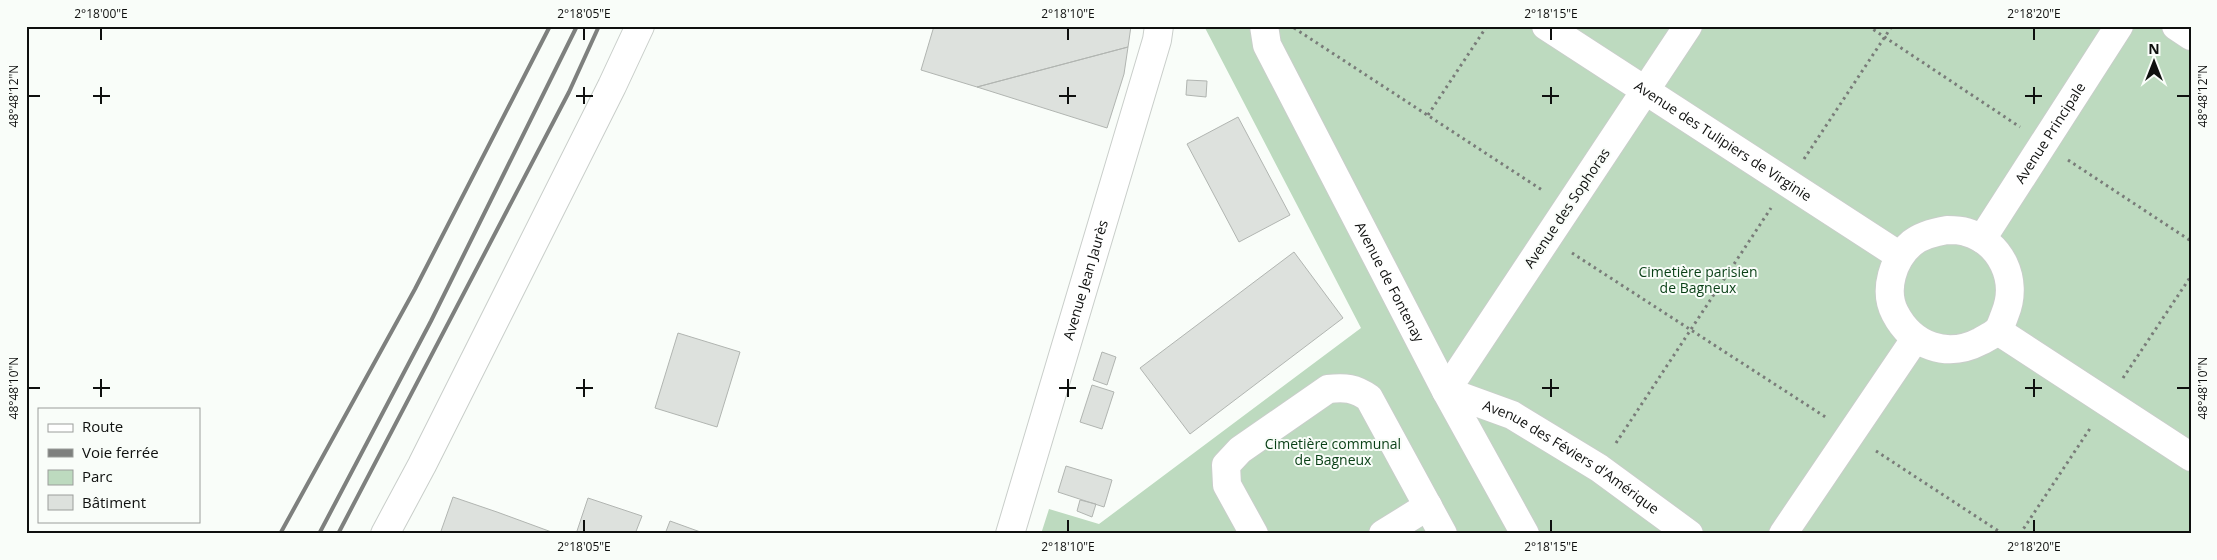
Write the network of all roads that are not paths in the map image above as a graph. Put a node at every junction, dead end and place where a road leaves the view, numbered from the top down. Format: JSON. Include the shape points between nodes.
{"nodes":[{"id":1,"x":640,"y":26,"type":"edge"},
{"id":2,"x":1159,"y":26,"type":"edge"},
{"id":3,"x":1546,"y":26,"type":"edge"},
{"id":4,"x":1688,"y":26,"type":"edge"},
{"id":5,"x":2119,"y":26,"type":"edge"},
{"id":6,"x":2176,"y":26,"type":"edge"},
{"id":7,"x":1270,"y":32,"type":"edge"},
{"id":8,"x":2191,"y":36,"type":"edge"},
{"id":9,"x":1646,"y":91,"type":"junction"},
{"id":10,"x":1982,"y":239,"type":"junction"},
{"id":11,"x":1900,"y":256,"type":"junction"},
{"id":12,"x":1998,"y":331,"type":"junction"},
{"id":13,"x":1915,"y":339,"type":"junction"},
{"id":14,"x":1446,"y":391,"type":"junction"},
{"id":15,"x":2191,"y":457,"type":"edge"},
{"id":16,"x":1428,"y":506,"type":"junction"},
{"id":17,"x":385,"y":534,"type":"edge"},
{"id":18,"x":1010,"y":534,"type":"edge"},
{"id":19,"x":1254,"y":534,"type":"edge"},
{"id":20,"x":1383,"y":534,"type":"edge"},
{"id":21,"x":1443,"y":534,"type":"edge"},
{"id":22,"x":1525,"y":534,"type":"edge"},
{"id":23,"x":1689,"y":534,"type":"edge"},
{"id":24,"x":1784,"y":534,"type":"edge"}],
"edges":[{"from":1,"to":17,"type":"street"},
{"from":2,"to":18,"type":"street","name":"Avenue Jean Jaurès"},
{"from":3,"to":9,"type":"street","name":"Avenue des Tulipiers de Virginie"},
{"from":4,"to":9,"type":"street","name":"Avenue des Sophoras"},
{"from":5,"to":10,"type":"street","name":"Avenue Principale"},
{"from":6,"to":8,"type":"street"},
{"from":7,"to":14,"type":"street","name":"Avenue de Fontenay"},
{"from":9,"to":11,"type":"street","name":"Avenue des Tulipiers de Virginie"},
{"from":9,"to":14,"type":"street","name":"Avenue des Sophoras"},
{"from":10,"to":11,"type":"street","via":[[1965,232],[1947,230],[1928,234],[1912,243]]},
{"from":10,"to":12,"type":"street","via":[[1997,252],[2011,287],[2008,306]]},
{"from":11,"to":13,"type":"street","via":[[1892,273],[1890,292],[1893,310]]},
{"from":12,"to":13,"type":"street","via":[[1970,346],[1951,350],[1932,347]]},
{"from":12,"to":15,"type":"street"},
{"from":13,"to":24,"type":"street"},
{"from":14,"to":22,"type":"street","name":"Avenue de Fontenay"},
{"from":14,"to":23,"type":"street","name":"Avenue des Féviers d'Amérique","via":[[1512,415],[1599,468]]},
{"from":16,"to":19,"type":"street","via":[[1369,398],[1356,389],[1328,389],[1240,450],[1226,465],[1227,485]]},
{"from":16,"to":20,"type":"street"},
{"from":16,"to":21,"type":"street"}]}
